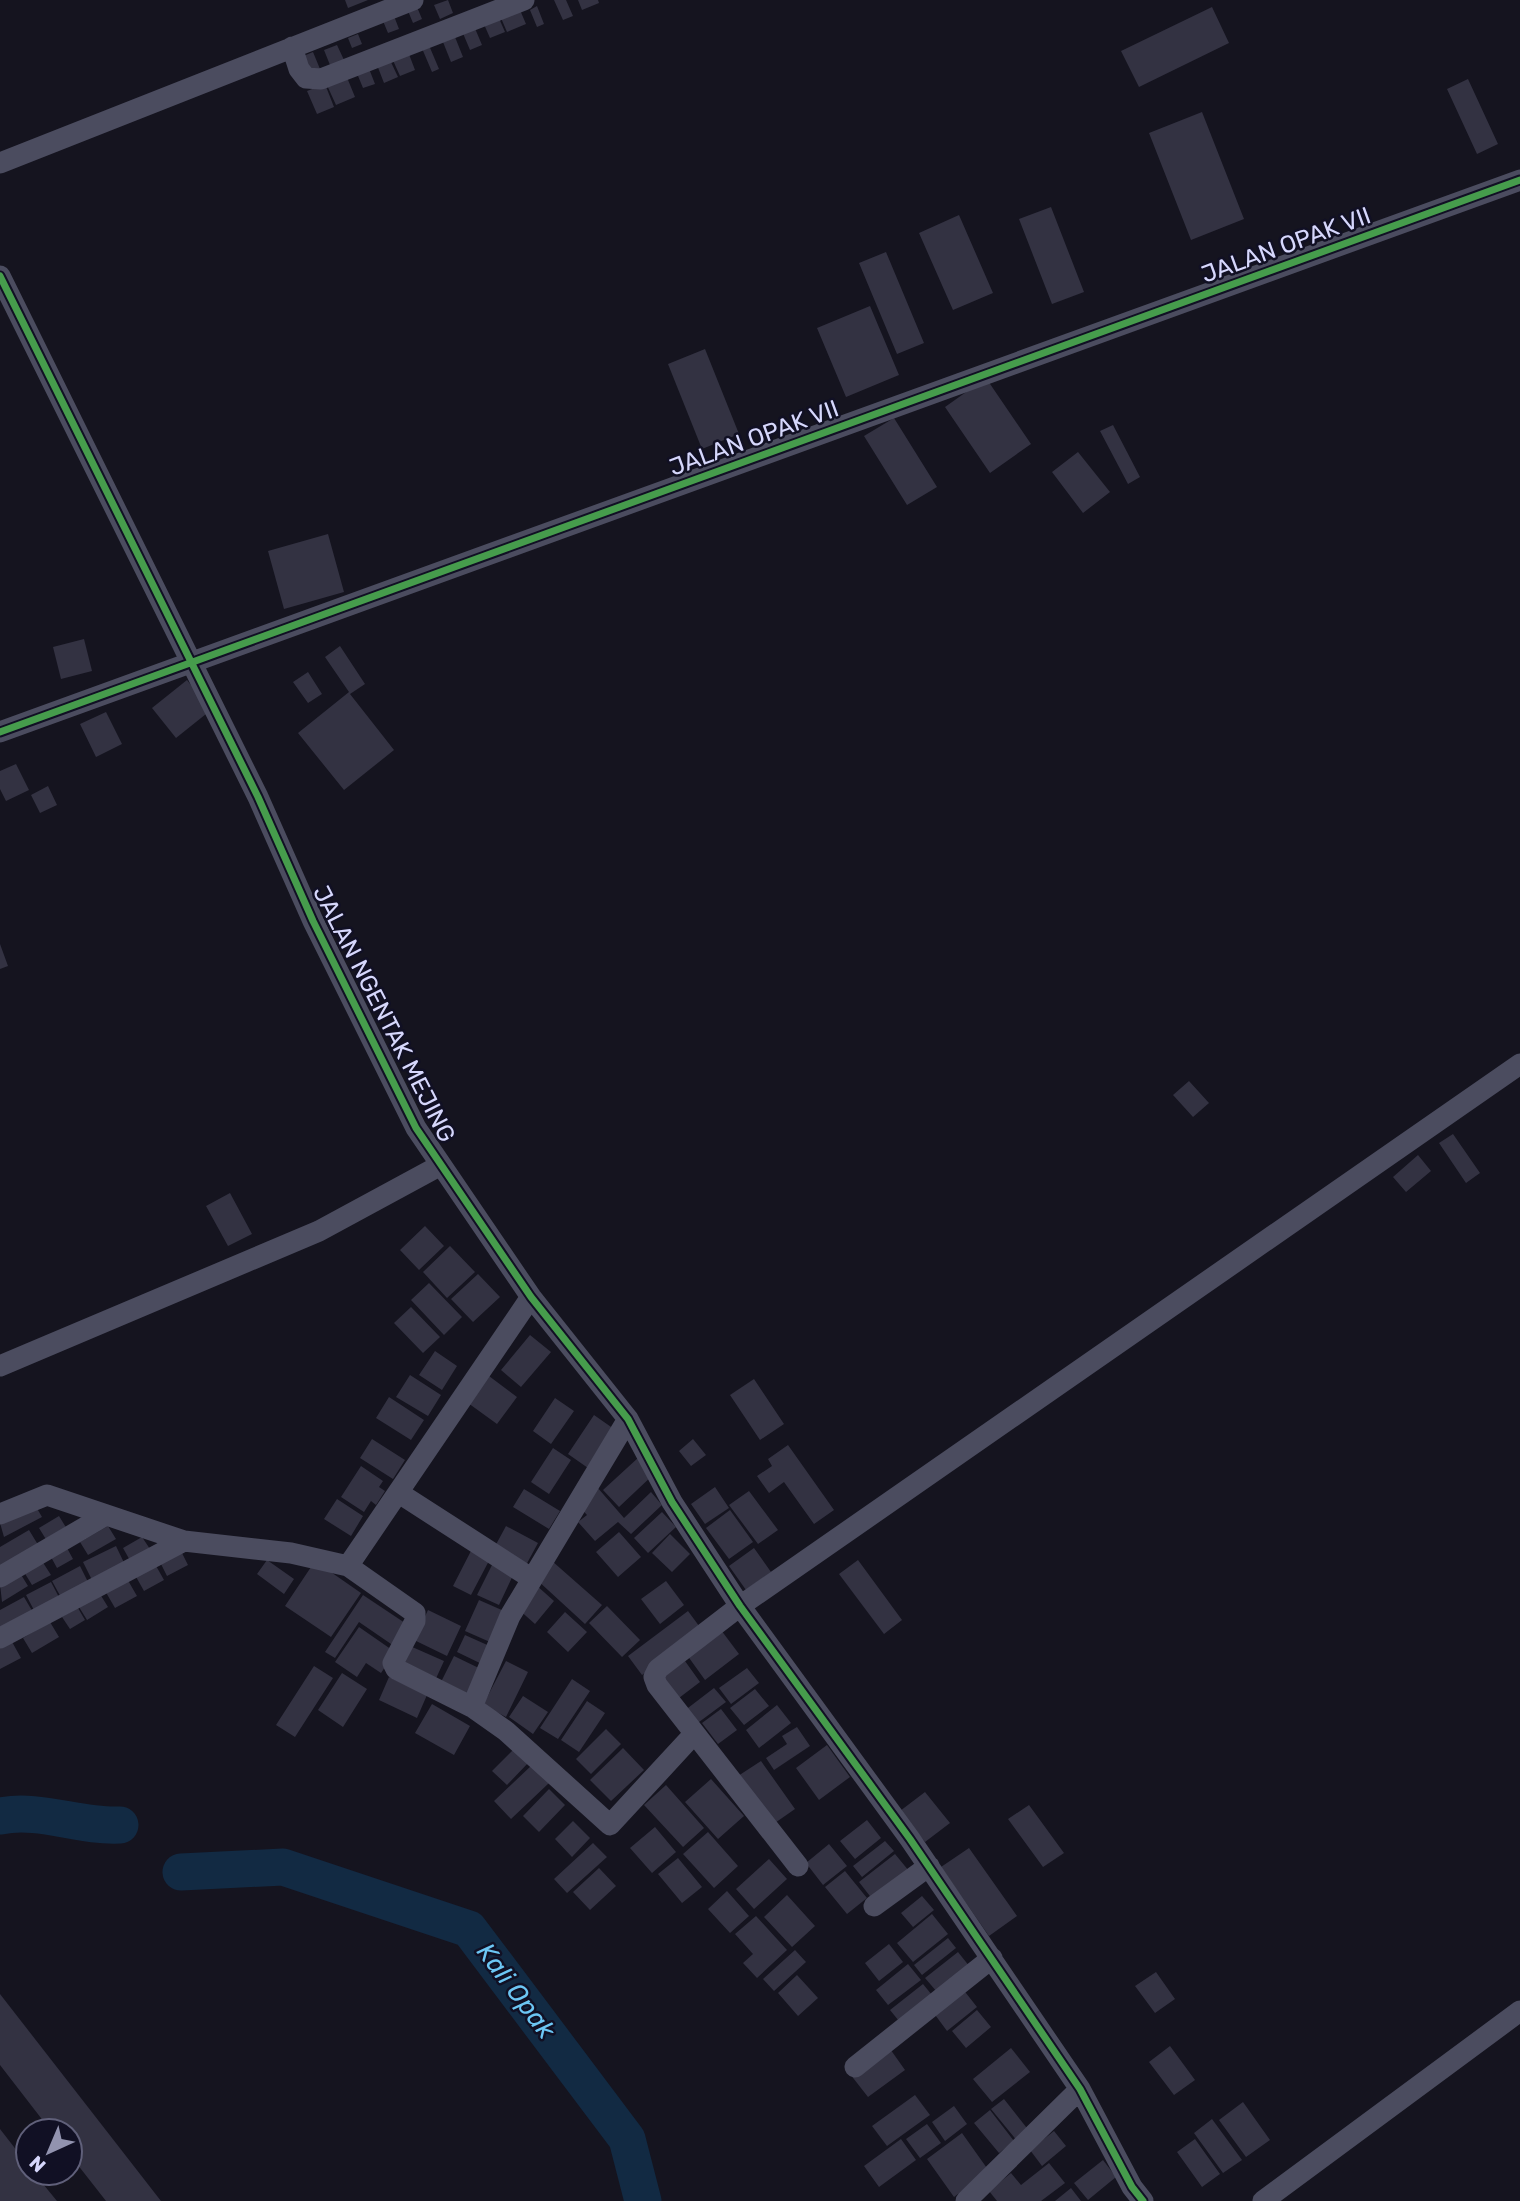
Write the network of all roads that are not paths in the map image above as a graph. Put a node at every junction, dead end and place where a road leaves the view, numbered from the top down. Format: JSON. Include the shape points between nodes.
{"nodes":[{"id":1,"x":413,"y":0,"type":"edge"},
{"id":2,"x":523,"y":0,"type":"edge"},
{"id":3,"x":292,"y":47,"type":"junction"},
{"id":4,"x":0,"y":163,"type":"edge"},
{"id":5,"x":1520,"y":180,"type":"edge"},
{"id":6,"x":0,"y":276,"type":"edge"},
{"id":7,"x":192,"y":663,"type":"junction"},
{"id":8,"x":0,"y":732,"type":"edge"},
{"id":9,"x":1520,"y":1064,"type":"edge"},
{"id":10,"x":439,"y":1166,"type":"junction"},
{"id":11,"x":531,"y":1297,"type":"junction"},
{"id":12,"x":0,"y":1366,"type":"edge"},
{"id":13,"x":628,"y":1419,"type":"junction"},
{"id":14,"x":399,"y":1493,"type":"junction"},
{"id":15,"x":0,"y":1514,"type":"edge"},
{"id":16,"x":106,"y":1515,"type":"junction"},
{"id":17,"x":184,"y":1541,"type":"junction"},
{"id":18,"x":348,"y":1566,"type":"junction"},
{"id":19,"x":0,"y":1577,"type":"edge"},
{"id":20,"x":531,"y":1578,"type":"junction"},
{"id":21,"x":740,"y":1606,"type":"junction"},
{"id":22,"x":0,"y":1638,"type":"edge"},
{"id":23,"x":472,"y":1707,"type":"junction"},
{"id":24,"x":694,"y":1734,"type":"junction"},
{"id":25,"x":798,"y":1866,"type":"dead end"},
{"id":26,"x":929,"y":1866,"type":"junction"},
{"id":27,"x":874,"y":1906,"type":"dead end"},
{"id":28,"x":992,"y":1958,"type":"junction"},
{"id":29,"x":1520,"y":2011,"type":"edge"},
{"id":30,"x":855,"y":2067,"type":"dead end"},
{"id":31,"x":1080,"y":2089,"type":"junction"},
{"id":32,"x":966,"y":2201,"type":"edge"},
{"id":33,"x":1143,"y":2201,"type":"edge"},
{"id":34,"x":1264,"y":2201,"type":"edge"}],
"edges":[{"from":1,"to":3,"type":"street"},
{"from":2,"to":3,"type":"street","via":[[321,79],[306,78]]},
{"from":3,"to":4,"type":"street"},
{"from":5,"to":7,"type":"street","name":"JALAN OPAK VII"},
{"from":6,"to":7,"type":"street","name":"JALAN NGENTAK MEJING"},
{"from":7,"to":8,"type":"street","name":"JALAN OPAK VII"},
{"from":7,"to":10,"type":"street","name":"JALAN NGENTAK MEJING","via":[[374,1047]]},
{"from":9,"to":21,"type":"street"},
{"from":10,"to":11,"type":"street","name":"JALAN NGENTAK MEJING"},
{"from":10,"to":12,"type":"street","via":[[319,1231]]},
{"from":11,"to":13,"type":"street","name":"JALAN NGENTAK MEJING"},
{"from":11,"to":14,"type":"street"},
{"from":13,"to":20,"type":"street"},
{"from":13,"to":21,"type":"street","name":"JALAN NGENTAK MEJING","via":[[672,1502]]},
{"from":14,"to":18,"type":"street"},
{"from":14,"to":20,"type":"street"},
{"from":15,"to":16,"type":"street","via":[[47,1494]]},
{"from":16,"to":17,"type":"street"},
{"from":16,"to":19,"type":"street"},
{"from":17,"to":18,"type":"street","via":[[291,1553]]},
{"from":17,"to":22,"type":"street"},
{"from":18,"to":23,"type":"street","via":[[415,1613],[393,1663],[396,1669]]},
{"from":20,"to":23,"type":"street"},
{"from":21,"to":24,"type":"street","via":[[655,1673],[657,1685]]},
{"from":21,"to":26,"type":"street","name":"JALAN NGENTAK MEJING"},
{"from":23,"to":24,"type":"street","via":[[506,1731],[610,1825]]},
{"from":24,"to":25,"type":"street"},
{"from":26,"to":27,"type":"street"},
{"from":26,"to":28,"type":"street","name":"JALAN NGENTAK MEJING"},
{"from":28,"to":30,"type":"street"},
{"from":28,"to":31,"type":"street","name":"JALAN NGENTAK MEJING"},
{"from":29,"to":34,"type":"street"},
{"from":31,"to":32,"type":"street"},
{"from":31,"to":33,"type":"street","name":"JALAN NGENTAK MEJING"}]}
